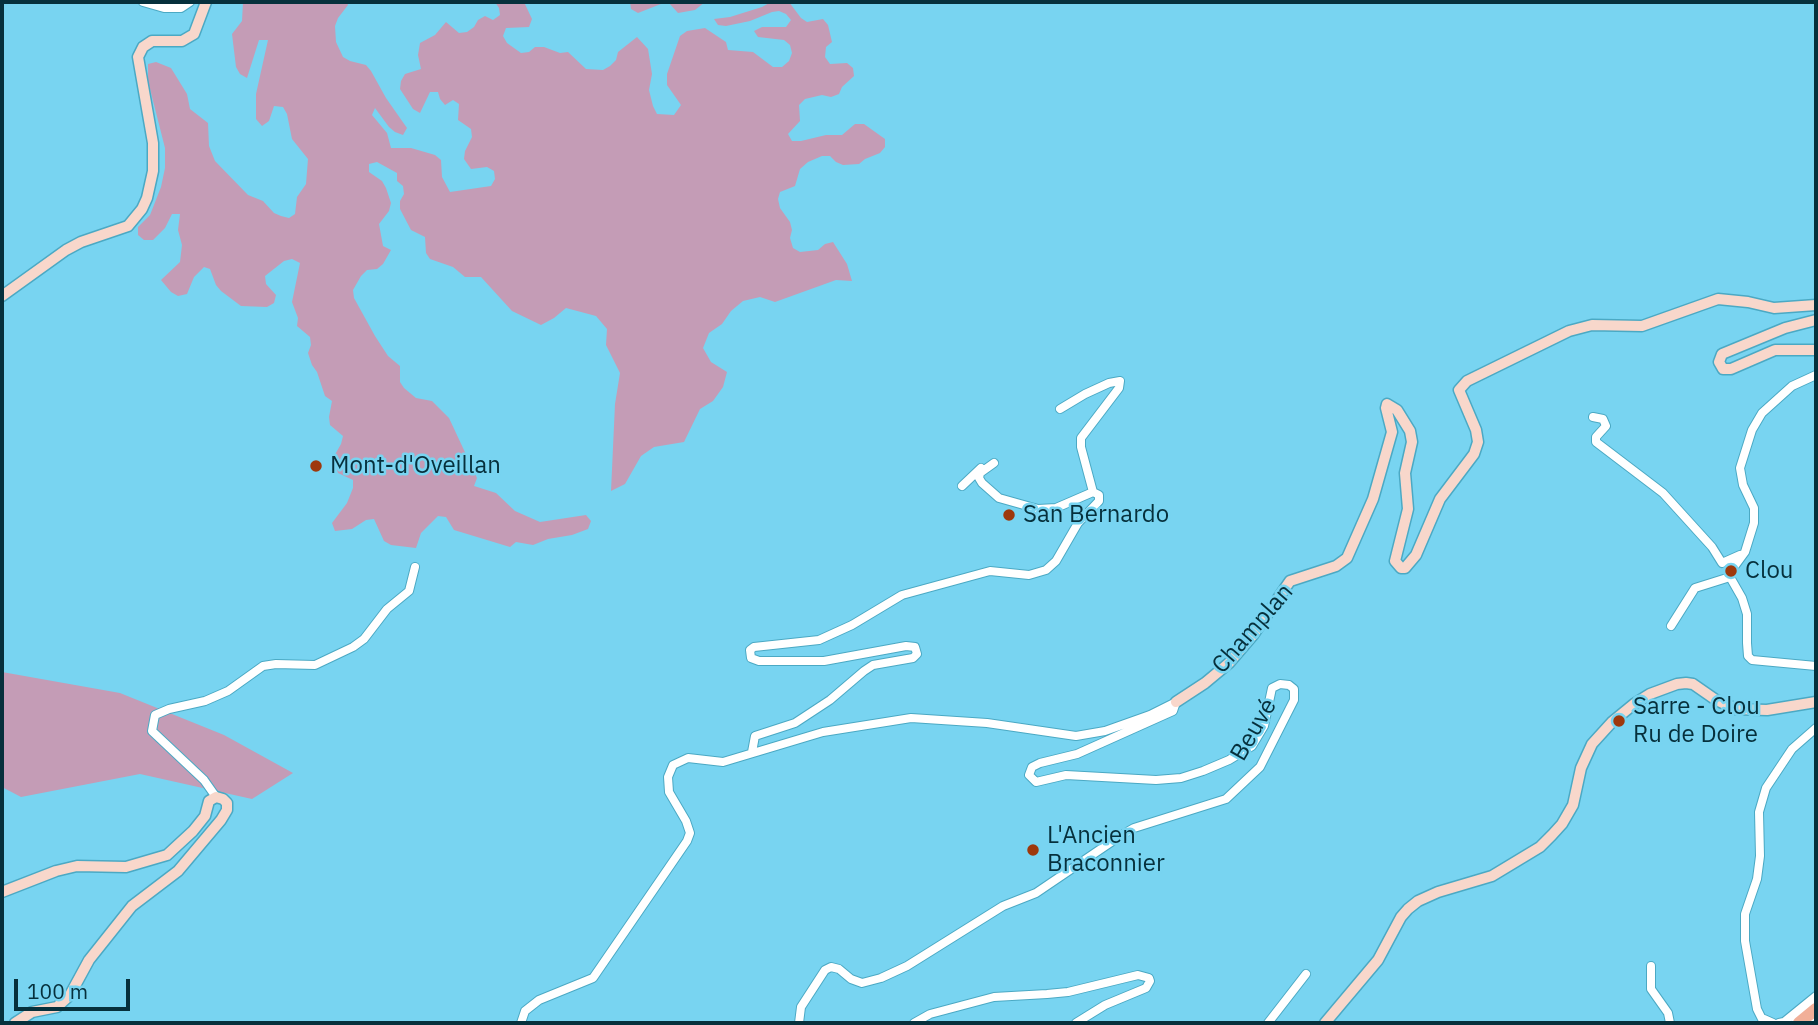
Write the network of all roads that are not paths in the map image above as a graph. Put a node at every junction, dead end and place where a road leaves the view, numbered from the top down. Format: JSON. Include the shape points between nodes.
{"nodes":[{"id":1,"x":143,"y":2,"type":"edge"},
{"id":2,"x":190,"y":2,"type":"edge"},
{"id":3,"x":206,"y":2,"type":"edge"},
{"id":4,"x":2,"y":296,"type":"edge"},
{"id":5,"x":1816,"y":306,"type":"edge"},
{"id":6,"x":1816,"y":320,"type":"edge"},
{"id":7,"x":1816,"y":350,"type":"edge"},
{"id":8,"x":1815,"y":378,"type":"edge"},
{"id":9,"x":1060,"y":409,"type":"dead end"},
{"id":10,"x":1592,"y":417,"type":"dead end"},
{"id":11,"x":962,"y":486,"type":"dead end"},
{"id":12,"x":1093,"y":492,"type":"junction"},
{"id":13,"x":1745,"y":552,"type":"junction"},
{"id":14,"x":415,"y":567,"type":"dead end"},
{"id":15,"x":1730,"y":577,"type":"junction"},
{"id":16,"x":1671,"y":626,"type":"dead end"},
{"id":17,"x":1816,"y":666,"type":"edge"},
{"id":18,"x":1176,"y":702,"type":"junction"},
{"id":19,"x":1816,"y":702,"type":"edge"},
{"id":20,"x":1816,"y":728,"type":"edge"},
{"id":21,"x":752,"y":752,"type":"junction"},
{"id":22,"x":216,"y":797,"type":"junction"},
{"id":23,"x":2,"y":891,"type":"edge"},
{"id":24,"x":1651,"y":966,"type":"dead end"},
{"id":25,"x":1306,"y":974,"type":"dead end"},
{"id":26,"x":1816,"y":996,"type":"edge"},
{"id":27,"x":1816,"y":1009,"type":"edge"},
{"id":28,"x":1764,"y":1021,"type":"edge"},
{"id":29,"x":15,"y":1023,"type":"edge"},
{"id":30,"x":520,"y":1023,"type":"edge"},
{"id":31,"x":799,"y":1023,"type":"edge"},
{"id":32,"x":915,"y":1023,"type":"edge"},
{"id":33,"x":1076,"y":1023,"type":"edge"},
{"id":34,"x":1268,"y":1023,"type":"edge"},
{"id":35,"x":1325,"y":1023,"type":"edge"},
{"id":36,"x":1670,"y":1023,"type":"edge"},
{"id":37,"x":1773,"y":1023,"type":"edge"},
{"id":38,"x":1779,"y":1023,"type":"edge"},
{"id":39,"x":1799,"y":1023,"type":"edge"}],
"edges":[{"from":1,"to":2,"type":"street","via":[[181,8]]},
{"from":3,"to":4,"type":"street","via":[[194,34],[182,41],[152,41],[138,57],[153,143],[153,171],[142,209],[128,226],[66,250]]},
{"from":5,"to":18,"type":"street","name":"Champlan","via":[[1774,308],[1718,299],[1642,326],[1592,325],[1569,331],[1467,381],[1460,390],[1476,430],[1474,454],[1440,499],[1409,566],[1401,568],[1395,561],[1408,509],[1405,473],[1412,442],[1410,431],[1387,404],[1392,432],[1373,499],[1347,558],[1290,581],[1229,663]]},
{"from":6,"to":7,"type":"street","via":[[1722,354],[1718,362],[1723,369],[1731,369],[1775,350]]},
{"from":8,"to":13,"type":"street","via":[[1792,386],[1762,412],[1752,430],[1740,468],[1755,513]]},
{"from":9,"to":12,"type":"street","via":[[1120,381],[1081,438]]},
{"from":10,"to":13,"type":"street","via":[[1604,419],[1606,426],[1595,437],[1597,442],[1663,493],[1722,563]]},
{"from":11,"to":12,"type":"street","via":[[978,468],[993,463],[979,478],[999,498],[1038,509],[1056,508]]},
{"from":12,"to":21,"type":"street","via":[[1100,495],[1100,501],[1078,523],[1046,570],[1029,575],[974,573],[902,595],[819,640],[750,650],[751,658],[760,661],[824,661],[906,646],[915,647],[917,654],[913,659],[873,665],[795,723],[755,736]]},
{"from":13,"to":15,"type":"street"},
{"from":14,"to":22,"type":"street","via":[[409,591],[353,647],[314,665],[263,666],[229,691],[155,715],[152,730]]},
{"from":15,"to":16,"type":"street","via":[[1695,588]]},
{"from":15,"to":17,"type":"street","via":[[1747,614],[1748,656]]},
{"from":18,"to":21,"type":"street","via":[[1105,731],[1076,736],[911,718],[823,732]]},
{"from":18,"to":31,"type":"street","name":"Beuvé","via":[[1173,710],[1104,742],[1031,767],[1029,775],[1036,782],[1066,775],[1156,780],[1203,771],[1252,746],[1264,726],[1272,688],[1280,684],[1294,689],[1294,701],[1260,767],[1226,799],[1134,828],[1036,893],[1003,906],[881,978],[862,983],[839,969],[825,970],[801,1007]]},
{"from":19,"to":35,"type":"street","via":[[1767,710],[1735,709],[1686,683],[1634,704],[1592,744],[1573,805],[1552,835],[1492,876],[1438,892],[1408,909],[1378,960]]},
{"from":20,"to":28,"type":"street","via":[[1792,749],[1766,788],[1759,811],[1760,856],[1745,914],[1745,941],[1757,1009]]},
{"from":21,"to":30,"type":"street","via":[[723,762],[688,758],[673,765],[669,792],[686,821],[687,841],[593,978],[539,1000],[525,1011]]},
{"from":22,"to":23,"type":"street","via":[[209,800],[205,816],[193,831],[167,855],[126,867],[77,866]]},
{"from":22,"to":29,"type":"street","via":[[227,803],[220,820],[178,872],[132,906],[89,960],[70,995],[57,1007],[32,1012]]},
{"from":24,"to":36,"type":"street","via":[[1651,989]]},
{"from":25,"to":34,"type":"street"},
{"from":26,"to":38,"type":"street"},
{"from":27,"to":39,"type":"main road"},
{"from":28,"to":37,"type":"street"},
{"from":32,"to":33,"type":"street","via":[[930,1014],[994,997],[1068,992],[1138,975],[1149,978],[1146,988]]}]}
